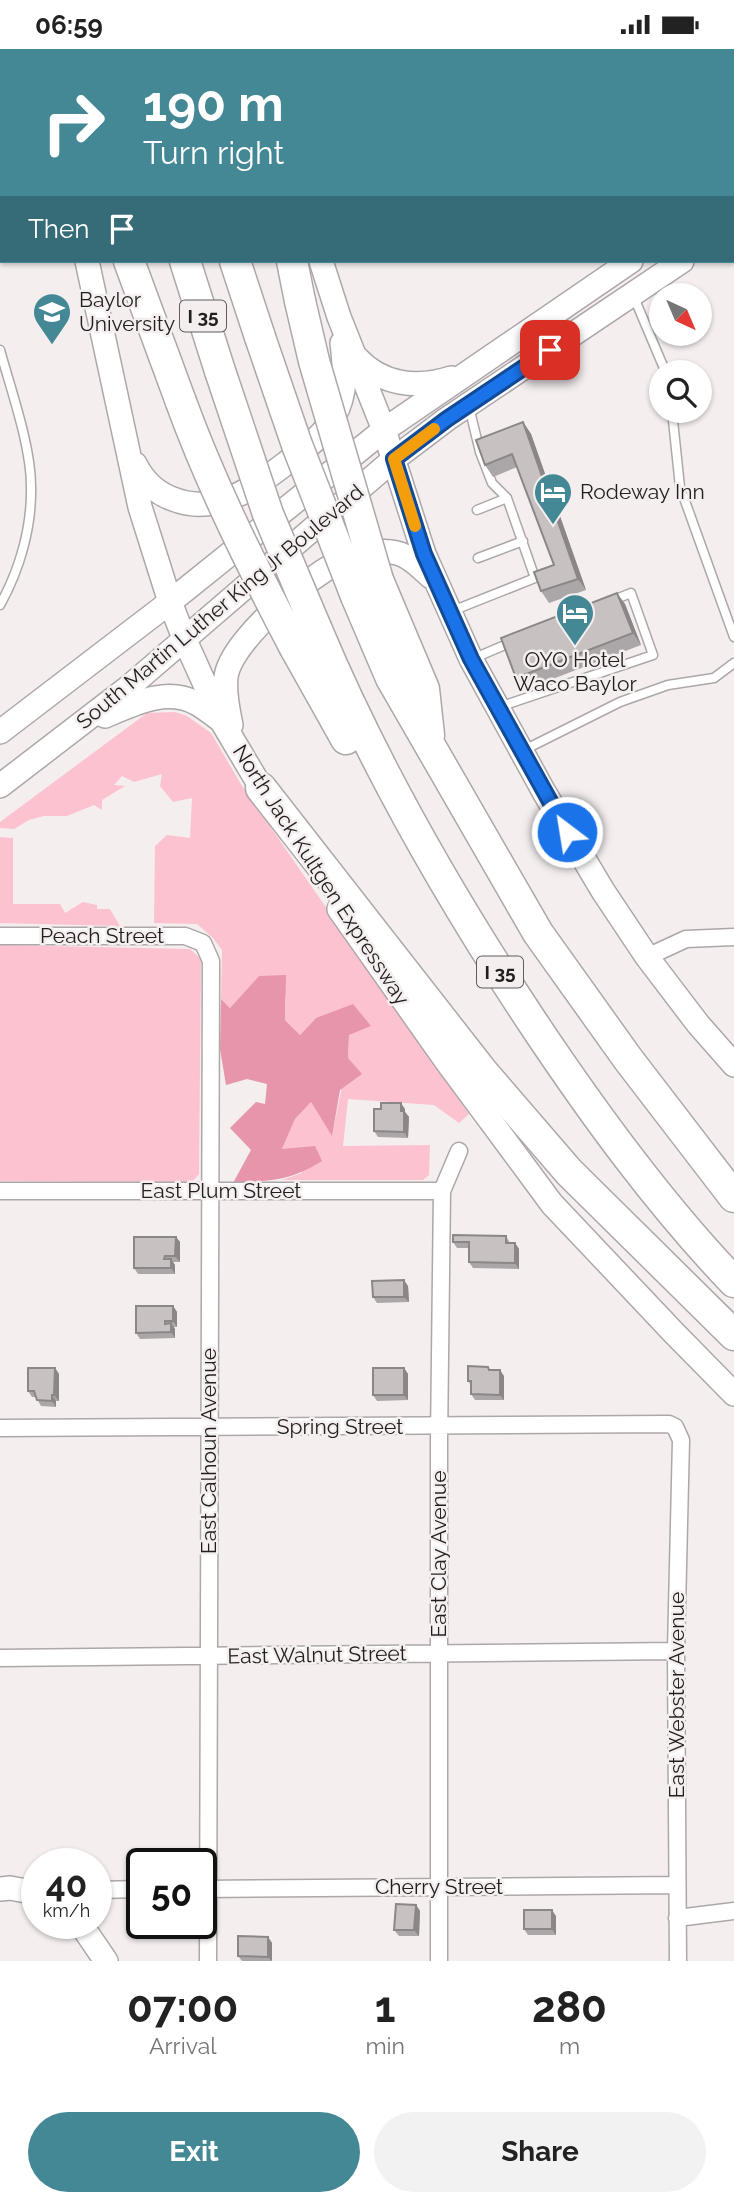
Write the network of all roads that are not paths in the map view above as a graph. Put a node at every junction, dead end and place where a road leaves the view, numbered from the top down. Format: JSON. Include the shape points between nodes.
{"nodes":[{"id":1,"x":87,"y":263,"type":"edge"},
{"id":2,"x":130,"y":263,"type":"edge"},
{"id":3,"x":186,"y":263,"type":"edge"},
{"id":4,"x":236,"y":263,"type":"edge"},
{"id":5,"x":292,"y":263,"type":"edge"},
{"id":6,"x":322,"y":263,"type":"edge"},
{"id":7,"x":628,"y":263,"type":"edge"},
{"id":8,"x":679,"y":263,"type":"edge"},
{"id":9,"x":632,"y":294,"type":"junction"},
{"id":10,"x":339,"y":317,"type":"junction"},
{"id":11,"x":0,"y":350,"type":"edge"},
{"id":12,"x":355,"y":355,"type":"junction"},
{"id":13,"x":660,"y":360,"type":"edge"},
{"id":14,"x":467,"y":372,"type":"junction"},
{"id":15,"x":469,"y":404,"type":"junction"},
{"id":16,"x":673,"y":423,"type":"edge"},
{"id":17,"x":384,"y":430,"type":"junction"},
{"id":18,"x":127,"y":449,"type":"junction"},
{"id":19,"x":394,"y":459,"type":"junction"},
{"id":20,"x":507,"y":498,"type":"junction"},
{"id":21,"x":477,"y":510,"type":"dead end"},
{"id":22,"x":523,"y":541,"type":"junction"},
{"id":23,"x":478,"y":558,"type":"dead end"},
{"id":24,"x":434,"y":579,"type":"junction"},
{"id":25,"x":367,"y":588,"type":"junction"},
{"id":26,"x":170,"y":602,"type":"junction"},
{"id":27,"x":606,"y":604,"type":"edge"},
{"id":28,"x":0,"y":605,"type":"edge"},
{"id":29,"x":449,"y":612,"type":"junction"},
{"id":30,"x":734,"y":637,"type":"edge"},
{"id":31,"x":184,"y":638,"type":"junction"},
{"id":32,"x":306,"y":639,"type":"junction"},
{"id":33,"x":516,"y":641,"type":"edge"},
{"id":34,"x":471,"y":659,"type":"junction"},
{"id":35,"x":734,"y":663,"type":"edge"},
{"id":36,"x":497,"y":708,"type":"junction"},
{"id":37,"x":221,"y":720,"type":"junction"},
{"id":38,"x":74,"y":730,"type":"junction"},
{"id":39,"x":0,"y":732,"type":"edge"},
{"id":40,"x":521,"y":752,"type":"junction"},
{"id":41,"x":254,"y":776,"type":"junction"},
{"id":42,"x":0,"y":786,"type":"edge"},
{"id":43,"x":0,"y":936,"type":"edge"},
{"id":44,"x":734,"y":937,"type":"edge"},
{"id":45,"x":203,"y":943,"type":"joint"},
{"id":46,"x":647,"y":957,"type":"junction"},
{"id":47,"x":734,"y":1065,"type":"edge"},
{"id":48,"x":459,"y":1151,"type":"dead end"},
{"id":49,"x":0,"y":1191,"type":"edge"},
{"id":50,"x":211,"y":1191,"type":"junction"},
{"id":51,"x":442,"y":1191,"type":"junction"},
{"id":52,"x":734,"y":1197,"type":"edge"},
{"id":53,"x":734,"y":1282,"type":"edge"},
{"id":54,"x":734,"y":1335,"type":"edge"},
{"id":55,"x":734,"y":1394,"type":"edge"},
{"id":56,"x":208,"y":1427,"type":"junction"},
{"id":57,"x":439,"y":1427,"type":"junction"},
{"id":58,"x":0,"y":1428,"type":"edge"},
{"id":59,"x":677,"y":1430,"type":"joint"},
{"id":60,"x":677,"y":1651,"type":"junction"},
{"id":61,"x":439,"y":1653,"type":"junction"},
{"id":62,"x":208,"y":1656,"type":"junction"},
{"id":63,"x":0,"y":1658,"type":"edge"},
{"id":64,"x":205,"y":1848,"type":"edge"},
{"id":65,"x":677,"y":1885,"type":"junction"},
{"id":66,"x":439,"y":1887,"type":"junction"},
{"id":67,"x":0,"y":1889,"type":"edge"},
{"id":68,"x":217,"y":1889,"type":"edge"},
{"id":69,"x":21,"y":1890,"type":"edge"},
{"id":70,"x":734,"y":1911,"type":"edge"},
{"id":71,"x":677,"y":1918,"type":"junction"},
{"id":72,"x":91,"y":1939,"type":"edge"},
{"id":73,"x":207,"y":1939,"type":"edge"},
{"id":74,"x":106,"y":1961,"type":"edge"},
{"id":75,"x":208,"y":1961,"type":"edge"},
{"id":76,"x":439,"y":1961,"type":"edge"},
{"id":77,"x":678,"y":1961,"type":"edge"}],
"edges":[{"from":1,"to":18,"type":"main road","name":"North Jack Kultgen Expressway"},
{"from":2,"to":32,"type":"highway","bridge":true,"via":[[207,468],[236,531]]},
{"from":3,"to":32,"type":"highway","number":"I 35","bridge":true},
{"from":4,"to":25,"type":"highway","number":"I 35","bridge":true,"via":[[296,446]]},
{"from":5,"to":25,"type":"highway","bridge":true},
{"from":6,"to":10,"type":"main road"},
{"from":7,"to":14,"type":"main road","name":"South Martin Luther King Jr Boulevard"},
{"from":8,"to":9,"type":"main road","name":"South Martin Luther King Jr Boulevard"},
{"from":9,"to":13,"type":"lane"},
{"from":9,"to":15,"type":"main road","name":"South Martin Luther King Jr Boulevard"},
{"from":10,"to":12,"type":"main road"},
{"from":10,"to":18,"type":"main road","via":[[345,370],[335,415],[312,444],[265,479],[234,498],[205,506],[187,505],[151,487]]},
{"from":11,"to":28,"type":"lane","via":[[31,485],[26,537]]},
{"from":12,"to":14,"type":"main road","via":[[370,371],[409,384],[441,381]]},
{"from":12,"to":17,"type":"main road"},
{"from":14,"to":17,"type":"main road","name":"South Martin Luther King Jr Boulevard"},
{"from":15,"to":19,"type":"main road","name":"South Martin Luther King Jr Boulevard"},
{"from":15,"to":20,"type":"lane","via":[[492,484]]},
{"from":16,"to":30,"type":"lane","via":[[680,487]]},
{"from":17,"to":19,"type":"main road"},
{"from":17,"to":26,"type":"main road","name":"South Martin Luther King Jr Boulevard"},
{"from":18,"to":26,"type":"main road","name":"North Jack Kultgen Expressway"},
{"from":19,"to":24,"type":"main road"},
{"from":19,"to":31,"type":"main road","name":"South Martin Luther King Jr Boulevard"},
{"from":20,"to":21,"type":"lane"},
{"from":20,"to":22,"type":"lane"},
{"from":22,"to":23,"type":"lane"},
{"from":22,"to":29,"type":"lane","via":[[535,578]]},
{"from":24,"to":29,"type":"main road"},
{"from":24,"to":41,"type":"main road","via":[[394,552],[359,553],[311,580],[260,623],[236,652],[226,676],[232,733]]},
{"from":25,"to":52,"type":"highway","number":"I 35","via":[[424,689],[431,749],[538,933]]},
{"from":26,"to":31,"type":"main road","name":"North Jack Kultgen Expressway"},
{"from":26,"to":39,"type":"main road","name":"South Martin Luther King Jr Boulevard"},
{"from":27,"to":36,"type":"lane","via":[[631,593],[653,655]]},
{"from":29,"to":34,"type":"main road"},
{"from":31,"to":37,"type":"main road","name":"North Jack Kultgen Expressway"},
{"from":31,"to":38,"type":"main road","name":"South Martin Luther King Jr Boulevard"},
{"from":32,"to":53,"type":"highway","number":"I 35","via":[[500,974],[582,1096]]},
{"from":33,"to":34,"type":"lane"},
{"from":34,"to":36,"type":"main road"},
{"from":35,"to":40,"type":"lane","via":[[714,678],[668,685],[620,702]]},
{"from":36,"to":40,"type":"main road"},
{"from":37,"to":38,"type":"main road","via":[[195,702],[158,697]]},
{"from":37,"to":41,"type":"main road","name":"North Jack Kultgen Expressway"},
{"from":38,"to":42,"type":"main road","name":"South Martin Luther King Jr Boulevard"},
{"from":40,"to":46,"type":"main road"},
{"from":41,"to":54,"type":"highway","via":[[482,1071],[569,1172]]},
{"from":41,"to":55,"type":"main road","name":"North Jack Kultgen Expressway","via":[[320,883],[552,1204]]},
{"from":43,"to":45,"type":"street","name":"Peach Street","via":[[185,936]]},
{"from":44,"to":46,"type":"street","via":[[686,939]]},
{"from":45,"to":50,"type":"street","name":"East Calhoun Avenue","via":[[211,961]]},
{"from":46,"to":47,"type":"main road"},
{"from":48,"to":51,"type":"street","name":"East Clay Avenue"},
{"from":49,"to":50,"type":"street","name":"East Plum Street"},
{"from":50,"to":51,"type":"street","name":"East Plum Street"},
{"from":50,"to":56,"type":"street","name":"East Calhoun Avenue"},
{"from":51,"to":57,"type":"street","name":"East Clay Avenue"},
{"from":56,"to":57,"type":"street","name":"Spring Street"},
{"from":56,"to":58,"type":"street","name":"Spring Street"},
{"from":56,"to":62,"type":"street","name":"East Calhoun Avenue"},
{"from":57,"to":59,"type":"street","name":"Spring Street","via":[[669,1424]]},
{"from":57,"to":61,"type":"street","name":"East Clay Avenue"},
{"from":59,"to":60,"type":"street","name":"East Webster Avenue","via":[[681,1440]]},
{"from":60,"to":61,"type":"street","name":"East Walnut Street"},
{"from":60,"to":65,"type":"street","name":"East Webster Avenue"},
{"from":61,"to":62,"type":"street","name":"East Walnut Street"},
{"from":61,"to":66,"type":"street","name":"East Clay Avenue"},
{"from":62,"to":63,"type":"street","name":"East Walnut Street"},
{"from":62,"to":64,"type":"street","name":"East Calhoun Avenue"},
{"from":65,"to":66,"type":"street","name":"Cherry Street"},
{"from":65,"to":71,"type":"street","name":"East Webster Avenue"},
{"from":66,"to":68,"type":"street","name":"Cherry Street"},
{"from":66,"to":76,"type":"street","name":"East Clay Avenue"},
{"from":67,"to":69,"type":"main road"},
{"from":70,"to":71,"type":"street"},
{"from":71,"to":77,"type":"street","name":"East Webster Avenue"},
{"from":72,"to":74,"type":"main road"},
{"from":73,"to":75,"type":"street","name":"East Calhoun Avenue"}]}
